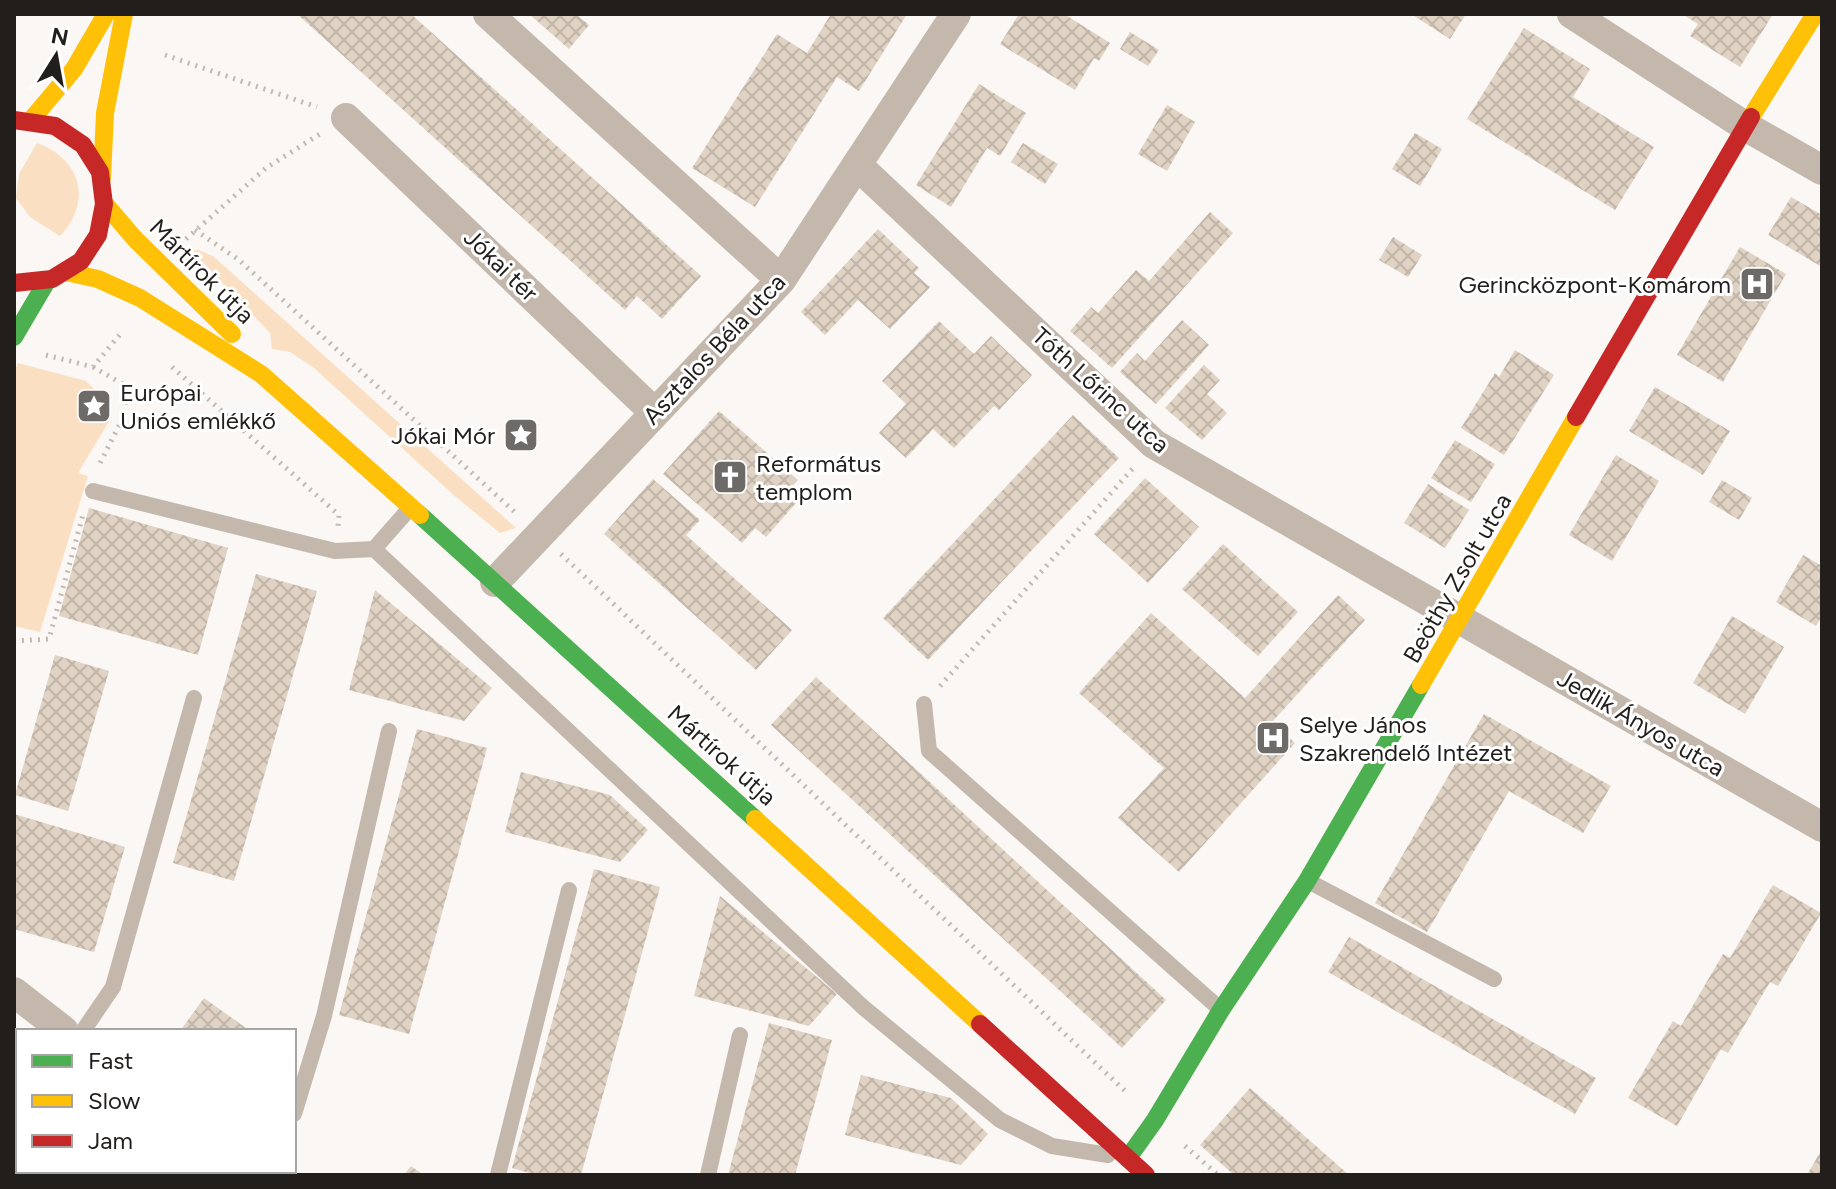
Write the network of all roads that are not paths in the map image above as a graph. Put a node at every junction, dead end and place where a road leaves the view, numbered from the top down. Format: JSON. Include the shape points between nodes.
{"nodes":[{"id":1,"x":106,"y":14,"type":"edge"},
{"id":2,"x":124,"y":14,"type":"edge"},
{"id":3,"x":488,"y":14,"type":"edge"},
{"id":4,"x":956,"y":14,"type":"edge"},
{"id":5,"x":1572,"y":14,"type":"edge"},
{"id":6,"x":1815,"y":14,"type":"edge"},
{"id":7,"x":346,"y":118,"type":"road end"},
{"id":8,"x":23,"y":120,"type":"edge"},
{"id":9,"x":1745,"y":126,"type":"junction"},
{"id":10,"x":857,"y":165,"type":"junction"},
{"id":11,"x":1822,"y":170,"type":"edge"},
{"id":12,"x":102,"y":178,"type":"junction"},
{"id":13,"x":105,"y":204,"type":"junction"},
{"id":14,"x":66,"y":272,"type":"junction"},
{"id":15,"x":781,"y":280,"type":"junction"},
{"id":16,"x":47,"y":281,"type":"junction"},
{"id":17,"x":14,"y":283,"type":"edge"},
{"id":18,"x":14,"y":337,"type":"edge"},
{"id":19,"x":261,"y":374,"type":"junction"},
{"id":20,"x":655,"y":413,"type":"junction"},
{"id":21,"x":93,"y":491,"type":"dead end"},
{"id":22,"x":411,"y":507,"type":"junction"},
{"id":23,"x":374,"y":549,"type":"junction"},
{"id":24,"x":495,"y":582,"type":"junction"},
{"id":25,"x":1461,"y":619,"type":"junction"},
{"id":26,"x":194,"y":698,"type":"dead end"},
{"id":27,"x":924,"y":704,"type":"road end"},
{"id":28,"x":389,"y":731,"type":"dead end"},
{"id":29,"x":1822,"y":827,"type":"edge"},
{"id":30,"x":1307,"y":881,"type":"junction"},
{"id":31,"x":569,"y":890,"type":"dead end"},
{"id":32,"x":1494,"y":979,"type":"dead end"},
{"id":33,"x":14,"y":992,"type":"edge"},
{"id":34,"x":1221,"y":1010,"type":"junction"},
{"id":35,"x":61,"y":1029,"type":"edge"},
{"id":36,"x":84,"y":1029,"type":"edge"},
{"id":37,"x":740,"y":1035,"type":"dead end"},
{"id":38,"x":296,"y":1107,"type":"edge"},
{"id":39,"x":1128,"y":1158,"type":"junction"},
{"id":40,"x":498,"y":1175,"type":"edge"},
{"id":41,"x":708,"y":1175,"type":"edge"},
{"id":42,"x":1146,"y":1175,"type":"edge"}],
"edges":[{"from":1,"to":8,"type":"main road","via":[[74,69]]},
{"from":2,"to":12,"type":"main road","via":[[105,113]]},
{"from":3,"to":15,"type":"street"},
{"from":4,"to":10,"type":"street","name":"Asztalos Béla utca"},
{"from":5,"to":9,"type":"street"},
{"from":6,"to":9,"type":"main road","name":"Beöthy Zsolt utca"},
{"from":7,"to":20,"type":"street","name":"Jókai tér"},
{"from":8,"to":12,"type":"main road","via":[[45,122],[70,134]]},
{"from":9,"to":11,"type":"street"},
{"from":9,"to":25,"type":"main road","name":"Beöthy Zsolt utca"},
{"from":10,"to":15,"type":"street","name":"Asztalos Béla utca"},
{"from":10,"to":25,"type":"street","name":"Tóth Lőrinc utca","via":[[1154,444]]},
{"from":12,"to":13,"type":"main road"},
{"from":13,"to":14,"type":"main road","via":[[90,250]]},
{"from":13,"to":19,"type":"main road","name":"Mártírok útja","via":[[236,337]]},
{"from":14,"to":16,"type":"main road"},
{"from":14,"to":19,"type":"main road","name":"Mártírok útja","via":[[98,279],[140,298]]},
{"from":15,"to":20,"type":"street","name":"Asztalos Béla utca"},
{"from":16,"to":17,"type":"main road"},
{"from":16,"to":18,"type":"main road"},
{"from":19,"to":22,"type":"main road","name":"Mártírok útja"},
{"from":20,"to":24,"type":"street","name":"Asztalos Béla utca"},
{"from":21,"to":23,"type":"lane","via":[[335,551]]},
{"from":22,"to":23,"type":"lane"},
{"from":22,"to":24,"type":"main road","name":"Mártírok útja"},
{"from":23,"to":39,"type":"lane","via":[[864,1008],[1000,1120],[1052,1146]]},
{"from":24,"to":39,"type":"main road","name":"Mártírok útja"},
{"from":25,"to":29,"type":"street","name":"Jedlik Ányos utca"},
{"from":25,"to":30,"type":"main road","name":"Beöthy Zsolt utca"},
{"from":26,"to":36,"type":"lane","via":[[113,987]]},
{"from":27,"to":34,"type":"lane","via":[[929,751]]},
{"from":28,"to":38,"type":"lane","via":[[324,1016]]},
{"from":30,"to":32,"type":"lane"},
{"from":30,"to":34,"type":"main road","name":"Beöthy Zsolt utca"},
{"from":31,"to":40,"type":"lane"},
{"from":33,"to":35,"type":"street"},
{"from":34,"to":39,"type":"main road","name":"Beöthy Zsolt utca"},
{"from":37,"to":41,"type":"lane"},
{"from":39,"to":42,"type":"main road","name":"Mártírok útja"}]}
